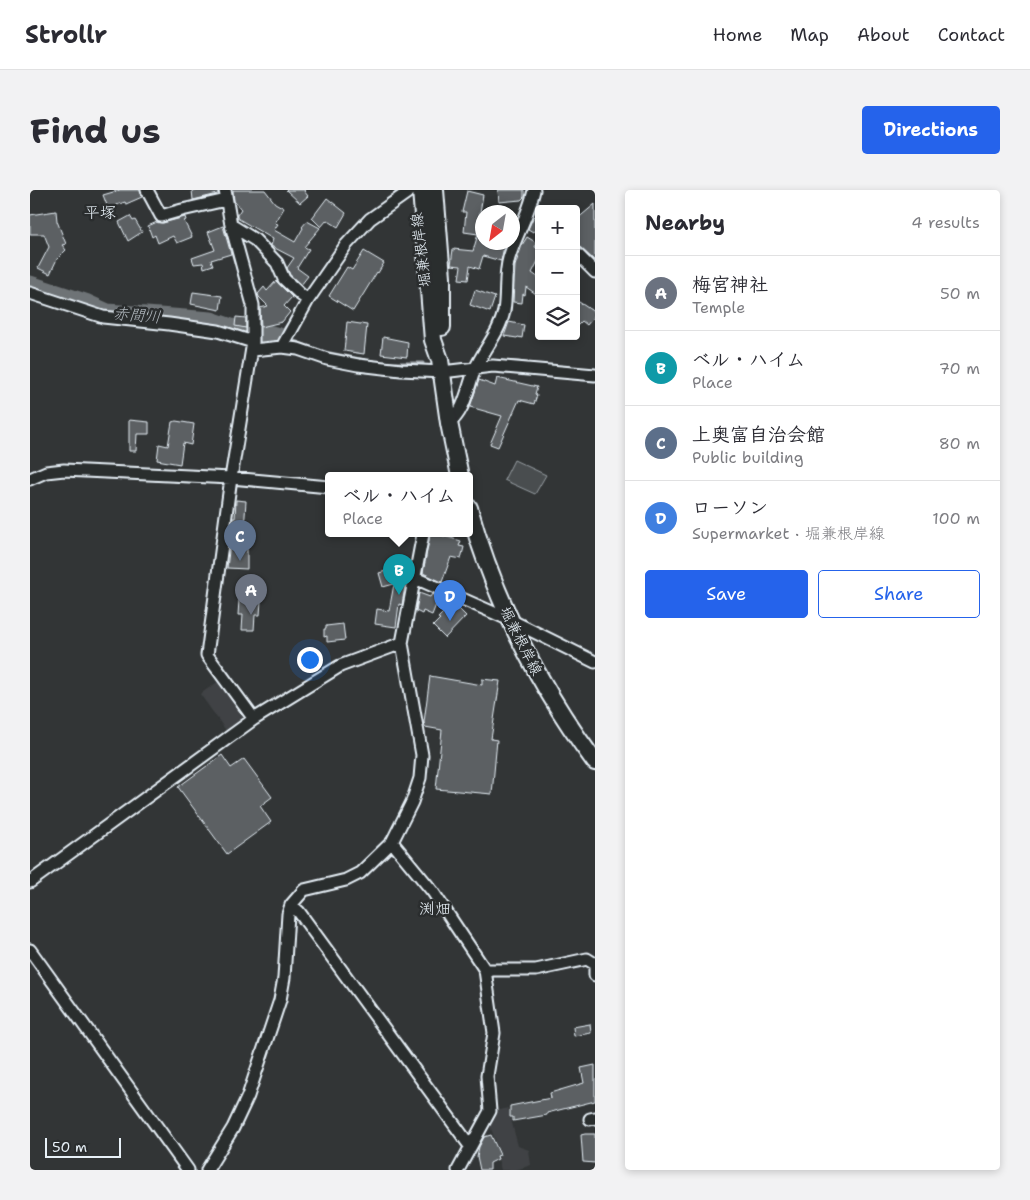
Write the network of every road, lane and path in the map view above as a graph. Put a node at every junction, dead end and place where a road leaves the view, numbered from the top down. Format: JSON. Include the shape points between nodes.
{"nodes":[{"id":1,"x":147,"y":190,"type":"edge"},
{"id":2,"x":413,"y":190,"type":"edge"},
{"id":3,"x":421,"y":190,"type":"edge"},
{"id":4,"x":428,"y":190,"type":"edge"},
{"id":5,"x":435,"y":190,"type":"edge"},
{"id":6,"x":534,"y":190,"type":"edge"},
{"id":7,"x":225,"y":195,"type":"edge"},
{"id":8,"x":535,"y":210,"type":"edge"},
{"id":9,"x":231,"y":225,"type":"junction"},
{"id":10,"x":580,"y":257,"type":"edge"},
{"id":11,"x":595,"y":272,"type":"edge"},
{"id":12,"x":30,"y":293,"type":"edge"},
{"id":13,"x":305,"y":298,"type":"junction"},
{"id":14,"x":438,"y":340,"type":"junction"},
{"id":15,"x":253,"y":346,"type":"junction"},
{"id":16,"x":282,"y":347,"type":"junction"},
{"id":17,"x":478,"y":363,"type":"junction"},
{"id":18,"x":441,"y":366,"type":"junction"},
{"id":19,"x":595,"y":375,"type":"edge"},
{"id":20,"x":449,"y":422,"type":"junction"},
{"id":21,"x":459,"y":472,"type":"edge"},
{"id":22,"x":231,"y":478,"type":"junction"},
{"id":23,"x":30,"y":479,"type":"edge"},
{"id":24,"x":325,"y":487,"type":"edge"},
{"id":25,"x":473,"y":521,"type":"edge"},
{"id":26,"x":422,"y":537,"type":"edge"},
{"id":27,"x":415,"y":578,"type":"junction"},
{"id":28,"x":510,"y":620,"type":"junction"},
{"id":29,"x":402,"y":643,"type":"junction"},
{"id":30,"x":595,"y":662,"type":"edge"},
{"id":31,"x":254,"y":719,"type":"junction"},
{"id":32,"x":595,"y":762,"type":"edge"},
{"id":33,"x":392,"y":842,"type":"junction"},
{"id":34,"x":30,"y":882,"type":"edge"},
{"id":35,"x":291,"y":905,"type":"junction"},
{"id":36,"x":30,"y":950,"type":"edge"},
{"id":37,"x":485,"y":970,"type":"junction"},
{"id":38,"x":595,"y":975,"type":"edge"},
{"id":39,"x":470,"y":1146,"type":"junction"},
{"id":40,"x":188,"y":1170,"type":"edge"},
{"id":41,"x":207,"y":1170,"type":"edge"},
{"id":42,"x":458,"y":1170,"type":"edge"}],
"edges":[{"from":1,"to":7,"type":"street","via":[[161,216]]},
{"from":2,"to":13,"type":"street","via":[[370,219]]},
{"from":2,"to":14,"type":"main road","name":"堀兼根岸線","via":[[421,261]]},
{"from":3,"to":14,"type":"main road","name":"堀兼根岸線"},
{"from":4,"to":14,"type":"main road","name":"堀兼根岸線"},
{"from":5,"to":14,"type":"main road","name":"堀兼根岸線","via":[[442,277]]},
{"from":6,"to":8,"type":"street"},
{"from":7,"to":9,"type":"street"},
{"from":8,"to":17,"type":"street","via":[[509,257],[504,312]]},
{"from":9,"to":13,"type":"street","via":[[256,240],[278,263],[284,279]]},
{"from":9,"to":15,"type":"street","via":[[253,305]]},
{"from":10,"to":11,"type":"street"},
{"from":12,"to":15,"type":"street","via":[[103,317],[218,331]]},
{"from":13,"to":16,"type":"street"},
{"from":14,"to":18,"type":"main road","name":"堀兼根岸線"},
{"from":15,"to":16,"type":"street"},
{"from":15,"to":22,"type":"street"},
{"from":16,"to":18,"type":"street","via":[[358,365],[401,370]]},
{"from":17,"to":18,"type":"street"},
{"from":17,"to":19,"type":"street"},
{"from":17,"to":20,"type":"street","via":[[457,417]]},
{"from":18,"to":20,"type":"main road","name":"堀兼根岸線"},
{"from":20,"to":21,"type":"main road","name":"堀兼根岸線"},
{"from":22,"to":23,"type":"street","via":[[64,470],[46,472]]},
{"from":22,"to":24,"type":"street"},
{"from":22,"to":31,"type":"street","via":[[207,655]]},
{"from":25,"to":28,"type":"main road","name":"堀兼根岸線"},
{"from":26,"to":27,"type":"street"},
{"from":27,"to":28,"type":"street"},
{"from":27,"to":29,"type":"street"},
{"from":28,"to":30,"type":"street"},
{"from":28,"to":32,"type":"main road","name":"堀兼根岸線","via":[[554,703]]},
{"from":29,"to":31,"type":"street","via":[[340,666]]},
{"from":29,"to":33,"type":"street","via":[[422,755],[420,778],[412,802]]},
{"from":31,"to":34,"type":"street"},
{"from":33,"to":35,"type":"street","via":[[360,873],[346,880],[304,890]]},
{"from":33,"to":37,"type":"street","via":[[433,892]]},
{"from":35,"to":39,"type":"street"},
{"from":35,"to":41,"type":"street","via":[[280,1000],[248,1096]]},
{"from":36,"to":40,"type":"street"},
{"from":37,"to":38,"type":"street","via":[[536,970],[587,959],[595,964]]},
{"from":37,"to":39,"type":"street","via":[[494,1033],[487,1076],[490,1111]]},
{"from":39,"to":42,"type":"street"}]}
